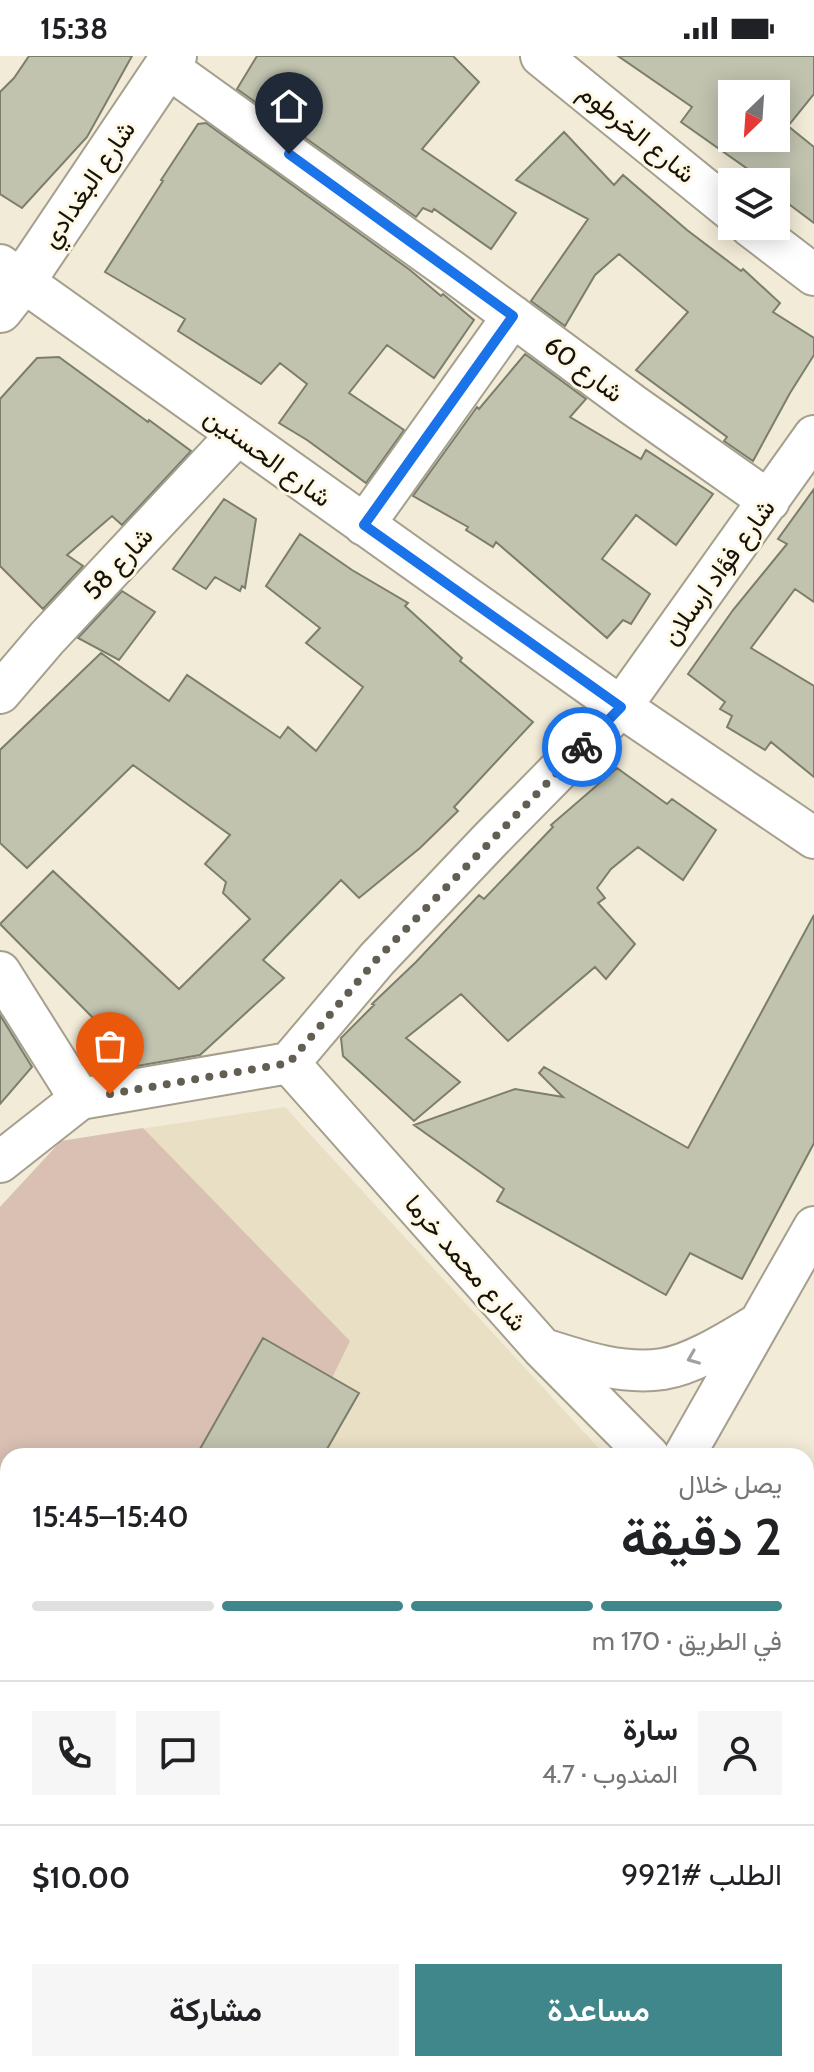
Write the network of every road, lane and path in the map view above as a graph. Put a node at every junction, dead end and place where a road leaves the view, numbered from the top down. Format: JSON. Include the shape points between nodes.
{"nodes":[{"id":1,"x":541,"y":56,"type":"edge"},
{"id":2,"x":170,"y":62,"type":"edge"},
{"id":3,"x":718,"y":200,"type":"edge"},
{"id":4,"x":768,"y":240,"type":"edge"},
{"id":5,"x":814,"y":275,"type":"edge"},
{"id":6,"x":7,"y":286,"type":"edge"},
{"id":7,"x":513,"y":316,"type":"junction"},
{"id":8,"x":237,"y":435,"type":"junction"},
{"id":9,"x":814,"y":436,"type":"edge"},
{"id":10,"x":769,"y":501,"type":"junction"},
{"id":11,"x":364,"y":525,"type":"junction"},
{"id":12,"x":0,"y":693,"type":"edge"},
{"id":13,"x":621,"y":707,"type":"junction"},
{"id":14,"x":814,"y":838,"type":"edge"},
{"id":15,"x":0,"y":972,"type":"edge"},
{"id":16,"x":289,"y":1063,"type":"junction"},
{"id":17,"x":80,"y":1099,"type":"junction"},
{"id":18,"x":0,"y":1162,"type":"edge"},
{"id":19,"x":814,"y":1227,"type":"edge"},
{"id":20,"x":761,"y":1321,"type":"junction"},
{"id":21,"x":542,"y":1348,"type":"junction"},
{"id":22,"x":641,"y":1448,"type":"edge"},
{"id":23,"x":689,"y":1448,"type":"edge"}],
"edges":[{"from":1,"to":3,"type":"street","name":"شارع الخرطوم"},
{"from":2,"to":6,"type":"street","name":"شارع البغدادي"},
{"from":2,"to":7,"type":"street","name":"شارع 60"},
{"from":4,"to":5,"type":"street"},
{"from":6,"to":8,"type":"street","name":"شارع الحسنين"},
{"from":7,"to":10,"type":"street","name":"شارع 60"},
{"from":7,"to":11,"type":"street"},
{"from":8,"to":11,"type":"street","name":"شارع الحسنين"},
{"from":8,"to":12,"type":"street","name":"شارع 58"},
{"from":9,"to":10,"type":"street","name":"شارع فؤاد ارسلان"},
{"from":10,"to":13,"type":"street","name":"شارع فؤاد ارسلان"},
{"from":11,"to":13,"type":"street","name":"شارع الحسنين"},
{"from":13,"to":14,"type":"street","name":"شارع الحسنين"},
{"from":13,"to":16,"type":"street","name":"شارع فؤاد ارسلان","via":[[377,959]]},
{"from":15,"to":17,"type":"street"},
{"from":16,"to":17,"type":"street"},
{"from":16,"to":21,"type":"street","name":"شارع محمد خرما"},
{"from":17,"to":18,"type":"street"},
{"from":19,"to":20,"type":"street"},
{"from":20,"to":21,"type":"street","one_way":true,"via":[[717,1348],[664,1369],[605,1367]]},
{"from":20,"to":23,"type":"street"},
{"from":21,"to":22,"type":"street","name":"شارع محمد خرما"}]}
